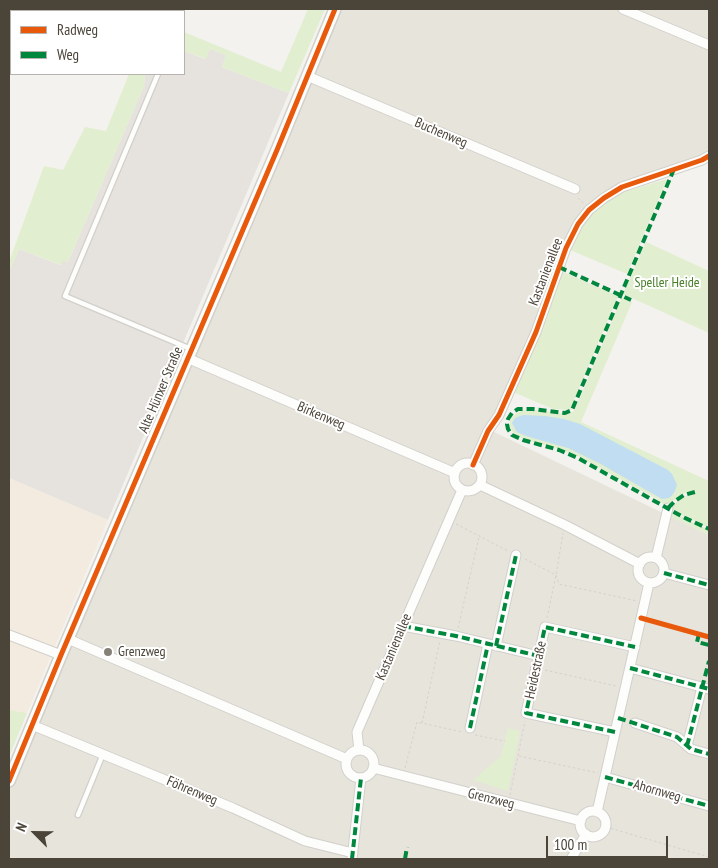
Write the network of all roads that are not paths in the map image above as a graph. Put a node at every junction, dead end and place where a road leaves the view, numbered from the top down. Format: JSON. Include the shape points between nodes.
{"nodes":[{"id":1,"x":335,"y":9,"type":"edge"},
{"id":2,"x":623,"y":9,"type":"edge"},
{"id":3,"x":709,"y":46,"type":"edge"},
{"id":4,"x":158,"y":75,"type":"edge"},
{"id":5,"x":307,"y":76,"type":"junction"},
{"id":6,"x":709,"y":156,"type":"edge"},
{"id":7,"x":575,"y":189,"type":"road end"},
{"id":8,"x":189,"y":354,"type":"junction"},
{"id":9,"x":473,"y":465,"type":"junction"},
{"id":10,"x":455,"y":473,"type":"junction"},
{"id":11,"x":480,"y":485,"type":"junction"},
{"id":12,"x":462,"y":490,"type":"junction"},
{"id":13,"x":668,"y":508,"type":"dead end"},
{"id":14,"x":516,"y":555,"type":"road end"},
{"id":15,"x":656,"y":558,"type":"junction"},
{"id":16,"x":640,"y":564,"type":"junction"},
{"id":17,"x":664,"y":573,"type":"junction"},
{"id":18,"x":649,"y":583,"type":"junction"},
{"id":19,"x":709,"y":585,"type":"edge"},
{"id":20,"x":403,"y":626,"type":"junction"},
{"id":21,"x":9,"y":634,"type":"edge"},
{"id":22,"x":68,"y":639,"type":"junction"},
{"id":23,"x":492,"y":645,"type":"junction"},
{"id":24,"x":635,"y":647,"type":"junction"},
{"id":25,"x":61,"y":655,"type":"junction"},
{"id":26,"x":539,"y":656,"type":"junction"},
{"id":27,"x":630,"y":668,"type":"junction"},
{"id":28,"x":705,"y":688,"type":"edge"},
{"id":29,"x":635,"y":723,"type":"dead end"},
{"id":30,"x":32,"y":725,"type":"junction"},
{"id":31,"x":470,"y":728,"type":"dead end"},
{"id":32,"x":615,"y":732,"type":"junction"},
{"id":33,"x":687,"y":746,"type":"junction"},
{"id":34,"x":358,"y":750,"type":"junction"},
{"id":35,"x":103,"y":754,"type":"junction"},
{"id":36,"x":709,"y":754,"type":"edge"},
{"id":37,"x":347,"y":759,"type":"junction"},
{"id":38,"x":373,"y":768,"type":"junction"},
{"id":39,"x":605,"y":776,"type":"junction"},
{"id":40,"x":361,"y":778,"type":"junction"},
{"id":41,"x":9,"y":781,"type":"edge"},
{"id":42,"x":709,"y":806,"type":"edge"},
{"id":43,"x":597,"y":812,"type":"junction"},
{"id":44,"x":78,"y":815,"type":"dead end"},
{"id":45,"x":581,"y":821,"type":"junction"},
{"id":46,"x":586,"y":834,"type":"junction"},
{"id":47,"x":352,"y":856,"type":"edge"},
{"id":48,"x":572,"y":859,"type":"edge"}],
"edges":[{"from":1,"to":5,"type":"street","name":"Alte Hünxer Straße"},
{"from":2,"to":3,"type":"street"},
{"from":4,"to":8,"type":"lane","via":[[64,296]]},
{"from":5,"to":7,"type":"street","name":"Buchenweg"},
{"from":5,"to":8,"type":"street","name":"Alte Hünxer Straße"},
{"from":6,"to":9,"type":"street","name":"Kastanienallee","via":[[622,187],[604,198],[578,224],[536,332]]},
{"from":8,"to":10,"type":"street","name":"Birkenweg"},
{"from":8,"to":22,"type":"street","name":"Alte Hünxer Straße"},
{"from":9,"to":10,"type":"street","via":[[464,464]]},
{"from":9,"to":11,"type":"street","via":[[481,473]]},
{"from":10,"to":12,"type":"street","via":[[455,481]]},
{"from":11,"to":12,"type":"street","via":[[474,490]]},
{"from":11,"to":16,"type":"street"},
{"from":12,"to":20,"type":"street","name":"Kastanienallee"},
{"from":13,"to":15,"type":"street"},
{"from":14,"to":23,"type":"street"},
{"from":15,"to":16,"type":"street","via":[[648,557]]},
{"from":15,"to":17,"type":"street","via":[[664,566]]},
{"from":16,"to":18,"type":"street","via":[[638,572]]},
{"from":17,"to":18,"type":"street","via":[[660,580]]},
{"from":17,"to":19,"type":"street"},
{"from":18,"to":24,"type":"street"},
{"from":20,"to":23,"type":"street"},
{"from":20,"to":34,"type":"street","name":"Kastanienallee","via":[[357,732]]},
{"from":21,"to":25,"type":"street"},
{"from":22,"to":25,"type":"street","name":"Alte Hünxer Straße"},
{"from":22,"to":37,"type":"street"},
{"from":23,"to":26,"type":"street"},
{"from":23,"to":31,"type":"street"},
{"from":24,"to":26,"type":"street","name":"Heidestraße","via":[[545,627]]},
{"from":24,"to":27,"type":"street"},
{"from":25,"to":30,"type":"street","name":"Alte Hünxer Straße"},
{"from":26,"to":32,"type":"street","name":"Heidestraße","via":[[526,713]]},
{"from":27,"to":28,"type":"street"},
{"from":27,"to":32,"type":"street"},
{"from":28,"to":33,"type":"street"},
{"from":29,"to":33,"type":"street","via":[[677,737]]},
{"from":30,"to":35,"type":"street","name":"Föhrenweg"},
{"from":30,"to":41,"type":"street","name":"Alte Hünxer Straße"},
{"from":32,"to":39,"type":"street"},
{"from":33,"to":36,"type":"street"},
{"from":34,"to":37,"type":"street"},
{"from":34,"to":38,"type":"street","via":[[370,755]]},
{"from":35,"to":44,"type":"lane"},
{"from":35,"to":47,"type":"street","name":"Föhrenweg","via":[[305,841]]},
{"from":37,"to":40,"type":"street","via":[[348,772]]},
{"from":38,"to":40,"type":"street"},
{"from":38,"to":45,"type":"street","name":"Grenzweg"},
{"from":39,"to":42,"type":"street","name":"Ahornweg"},
{"from":39,"to":43,"type":"street"},
{"from":40,"to":47,"type":"street"},
{"from":43,"to":45,"type":"street","via":[[589,812]]},
{"from":43,"to":46,"type":"street","via":[[605,820],[606,827],[598,836]]},
{"from":45,"to":46,"type":"street"},
{"from":46,"to":48,"type":"street"}]}
